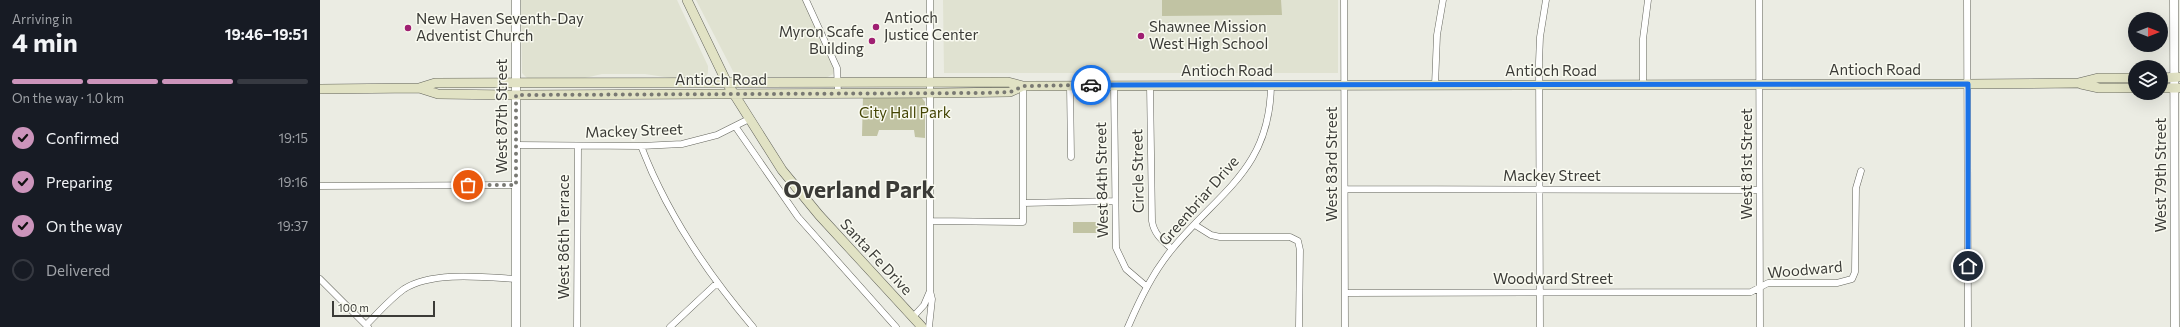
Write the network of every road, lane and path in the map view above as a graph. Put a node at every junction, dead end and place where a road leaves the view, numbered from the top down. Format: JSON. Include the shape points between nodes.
{"nodes":[{"id":1,"x":516,"y":0,"type":"edge"},
{"id":2,"x":686,"y":0,"type":"edge"},
{"id":3,"x":806,"y":0,"type":"edge"},
{"id":4,"x":930,"y":0,"type":"edge"},
{"id":5,"x":1344,"y":0,"type":"edge"},
{"id":6,"x":1443,"y":0,"type":"edge"},
{"id":7,"x":1546,"y":0,"type":"edge"},
{"id":8,"x":1648,"y":0,"type":"edge"},
{"id":9,"x":1759,"y":0,"type":"edge"},
{"id":10,"x":1967,"y":0,"type":"edge"},
{"id":11,"x":2174,"y":0,"type":"edge"},
{"id":12,"x":2178,"y":77,"type":"edge"},
{"id":13,"x":2128,"y":78,"type":"edge"},
{"id":14,"x":2168,"y":78,"type":"edge"},
{"id":15,"x":838,"y":82,"type":"junction"},
{"id":16,"x":930,"y":82,"type":"junction"},
{"id":17,"x":516,"y":83,"type":"junction"},
{"id":18,"x":727,"y":83,"type":"junction"},
{"id":19,"x":2078,"y":83,"type":"junction"},
{"id":20,"x":1759,"y":84,"type":"junction"},
{"id":21,"x":1968,"y":84,"type":"junction"},
{"id":22,"x":1070,"y":85,"type":"junction"},
{"id":23,"x":1114,"y":85,"type":"junction"},
{"id":24,"x":1150,"y":85,"type":"junction"},
{"id":25,"x":1345,"y":85,"type":"junction"},
{"id":26,"x":1435,"y":85,"type":"junction"},
{"id":27,"x":1539,"y":85,"type":"junction"},
{"id":28,"x":1643,"y":85,"type":"junction"},
{"id":29,"x":1024,"y":86,"type":"junction"},
{"id":30,"x":1271,"y":86,"type":"junction"},
{"id":31,"x":419,"y":88,"type":"junction"},
{"id":32,"x":2128,"y":88,"type":"edge"},
{"id":33,"x":2178,"y":88,"type":"edge"},
{"id":34,"x":320,"y":89,"type":"edge"},
{"id":35,"x":733,"y":93,"type":"junction"},
{"id":36,"x":838,"y":94,"type":"junction"},
{"id":37,"x":930,"y":94,"type":"junction"},
{"id":38,"x":516,"y":95,"type":"junction"},
{"id":39,"x":748,"y":119,"type":"junction"},
{"id":40,"x":735,"y":126,"type":"junction"},
{"id":41,"x":516,"y":145,"type":"junction"},
{"id":42,"x":578,"y":146,"type":"junction"},
{"id":43,"x":641,"y":146,"type":"junction"},
{"id":44,"x":1071,"y":157,"type":"dead end"},
{"id":45,"x":1861,"y":171,"type":"dead end"},
{"id":46,"x":516,"y":185,"type":"junction"},
{"id":47,"x":320,"y":186,"type":"edge"},
{"id":48,"x":1345,"y":189,"type":"junction"},
{"id":49,"x":1539,"y":189,"type":"junction"},
{"id":50,"x":1759,"y":190,"type":"junction"},
{"id":51,"x":1115,"y":201,"type":"junction"},
{"id":52,"x":1023,"y":203,"type":"junction"},
{"id":53,"x":931,"y":221,"type":"junction"},
{"id":54,"x":1195,"y":225,"type":"junction"},
{"id":55,"x":1172,"y":249,"type":"junction"},
{"id":56,"x":320,"y":279,"type":"edge"},
{"id":57,"x":516,"y":279,"type":"junction"},
{"id":58,"x":716,"y":284,"type":"junction"},
{"id":59,"x":1147,"y":286,"type":"junction"},
{"id":60,"x":1760,"y":287,"type":"junction"},
{"id":61,"x":930,"y":291,"type":"junction"},
{"id":62,"x":2177,"y":291,"type":"edge"},
{"id":63,"x":1540,"y":292,"type":"junction"},
{"id":64,"x":1346,"y":293,"type":"junction"},
{"id":65,"x":913,"y":317,"type":"junction"},
{"id":66,"x":367,"y":326,"type":"edge"},
{"id":67,"x":516,"y":327,"type":"edge"},
{"id":68,"x":577,"y":327,"type":"edge"},
{"id":69,"x":670,"y":327,"type":"edge"},
{"id":70,"x":753,"y":327,"type":"edge"},
{"id":71,"x":896,"y":327,"type":"edge"},
{"id":72,"x":922,"y":327,"type":"edge"},
{"id":73,"x":929,"y":327,"type":"edge"},
{"id":74,"x":1130,"y":327,"type":"edge"},
{"id":75,"x":1299,"y":327,"type":"edge"},
{"id":76,"x":1345,"y":327,"type":"edge"},
{"id":77,"x":1540,"y":327,"type":"edge"},
{"id":78,"x":1760,"y":327,"type":"edge"},
{"id":79,"x":1968,"y":327,"type":"edge"},
{"id":80,"x":2175,"y":327,"type":"edge"}],
"edges":[{"from":1,"to":17,"type":"street","name":"West 87th Street"},
{"from":2,"to":18,"type":"main road","name":"Santa Fe Drive"},
{"from":3,"to":15,"type":"street","via":[[837,68]]},
{"from":4,"to":16,"type":"street"},
{"from":5,"to":25,"type":"street","name":"West 83rd Street"},
{"from":6,"to":26,"type":"street","via":[[1437,35]]},
{"from":7,"to":27,"type":"street","via":[[1540,37]]},
{"from":8,"to":28,"type":"street","via":[[1643,39]]},
{"from":9,"to":20,"type":"street","name":"West 81st Street"},
{"from":10,"to":21,"type":"street"},
{"from":11,"to":12,"type":"street","name":"West 79th Street"},
{"from":12,"to":14,"type":"main road"},
{"from":12,"to":33,"type":"street","name":"West 79th Street"},
{"from":13,"to":19,"type":"main road","name":"Antioch Road","via":[[2098,78]]},
{"from":15,"to":16,"type":"main road","name":"Antioch Road"},
{"from":15,"to":18,"type":"main road","name":"Antioch Road"},
{"from":15,"to":36,"type":"street"},
{"from":16,"to":29,"type":"main road","name":"Antioch Road","via":[[1008,82]]},
{"from":16,"to":37,"type":"street"},
{"from":17,"to":18,"type":"main road","name":"Antioch Road"},
{"from":17,"to":31,"type":"main road","name":"Antioch Road","via":[[435,83]]},
{"from":17,"to":38,"type":"street","name":"West 87th Street"},
{"from":18,"to":35,"type":"main road","name":"Santa Fe Drive"},
{"from":19,"to":21,"type":"main road","name":"Antioch Road"},
{"from":19,"to":32,"type":"main road","name":"Antioch Road","via":[[2099,88]]},
{"from":20,"to":21,"type":"main road","name":"Antioch Road"},
{"from":20,"to":28,"type":"main road","name":"Antioch Road"},
{"from":20,"to":50,"type":"street","name":"West 81st Street"},
{"from":21,"to":79,"type":"street"},
{"from":22,"to":23,"type":"main road","name":"Antioch Road"},
{"from":22,"to":29,"type":"main road","name":"Antioch Road"},
{"from":22,"to":44,"type":"street"},
{"from":23,"to":24,"type":"main road","name":"Antioch Road"},
{"from":23,"to":51,"type":"street","name":"West 84th Street"},
{"from":24,"to":30,"type":"main road","name":"Antioch Road"},
{"from":24,"to":55,"type":"street","name":"Circle Street","via":[[1152,221],[1153,228],[1160,238]]},
{"from":25,"to":26,"type":"main road","name":"Antioch Road"},
{"from":25,"to":30,"type":"main road","name":"Antioch Road"},
{"from":25,"to":48,"type":"street","name":"West 83rd Street"},
{"from":26,"to":27,"type":"main road","name":"Antioch Road"},
{"from":27,"to":28,"type":"main road","name":"Antioch Road"},
{"from":27,"to":49,"type":"street"},
{"from":29,"to":37,"type":"main road","name":"Antioch Road","via":[[1010,92]]},
{"from":29,"to":52,"type":"street"},
{"from":30,"to":54,"type":"street","name":"Greenbriar Drive","via":[[1269,120],[1260,147],[1231,187]]},
{"from":31,"to":34,"type":"main road","name":"Antioch Road"},
{"from":31,"to":38,"type":"main road","name":"Antioch Road","via":[[438,94]]},
{"from":33,"to":62,"type":"street","name":"West 79th Street"},
{"from":35,"to":36,"type":"main road","name":"Antioch Road"},
{"from":35,"to":38,"type":"main road","name":"Antioch Road"},
{"from":35,"to":39,"type":"main road","name":"Santa Fe Drive"},
{"from":36,"to":37,"type":"main road","name":"Antioch Road"},
{"from":37,"to":53,"type":"street"},
{"from":38,"to":41,"type":"street","name":"West 87th Street"},
{"from":39,"to":40,"type":"street","name":"Mackey Street"},
{"from":39,"to":65,"type":"main road","name":"Santa Fe Drive","via":[[782,170],[819,215]]},
{"from":40,"to":43,"type":"street","name":"Mackey Street","via":[[697,141]]},
{"from":40,"to":71,"type":"street","via":[[798,217]]},
{"from":41,"to":42,"type":"street","name":"Mackey Street"},
{"from":41,"to":46,"type":"street","name":"West 87th Street"},
{"from":42,"to":43,"type":"street","name":"Mackey Street"},
{"from":42,"to":68,"type":"street","name":"West 86th Terrace"},
{"from":43,"to":58,"type":"street","via":[[674,219]]},
{"from":45,"to":60,"type":"street","name":"Woodward","via":[[1856,188],[1855,272],[1852,279],[1837,282],[1768,283]]},
{"from":46,"to":47,"type":"street"},
{"from":46,"to":57,"type":"street","name":"West 87th Street"},
{"from":48,"to":49,"type":"street","name":"Mackey Street"},
{"from":48,"to":64,"type":"street","name":"West 83rd Street"},
{"from":49,"to":50,"type":"street","name":"Mackey Street"},
{"from":49,"to":63,"type":"street"},
{"from":50,"to":60,"type":"street","name":"West 81st Street"},
{"from":51,"to":52,"type":"street"},
{"from":51,"to":59,"type":"street","name":"West 84th Street","via":[[1115,237],[1120,259],[1126,269]]},
{"from":52,"to":53,"type":"street","via":[[1023,222]]},
{"from":53,"to":61,"type":"street"},
{"from":54,"to":55,"type":"street","name":"Greenbriar Drive"},
{"from":54,"to":75,"type":"street","via":[[1211,235],[1220,237],[1290,237],[1298,241]]},
{"from":55,"to":59,"type":"street","name":"Greenbriar Drive"},
{"from":56,"to":66,"type":"street"},
{"from":57,"to":66,"type":"street","via":[[444,278],[422,281],[399,293]]},
{"from":57,"to":67,"type":"street","name":"West 87th Street"},
{"from":58,"to":69,"type":"street"},
{"from":58,"to":70,"type":"street"},
{"from":59,"to":74,"type":"street","name":"Greenbriar Drive"},
{"from":60,"to":63,"type":"street","name":"Woodward Street","via":[[1751,292]]},
{"from":60,"to":78,"type":"street","name":"West 81st Street"},
{"from":61,"to":65,"type":"street","via":[[924,305]]},
{"from":61,"to":73,"type":"street","via":[[932,299]]},
{"from":62,"to":80,"type":"street","name":"West 79th Street"},
{"from":63,"to":64,"type":"street","name":"Woodward Street"},
{"from":63,"to":77,"type":"street"},
{"from":64,"to":76,"type":"street","name":"West 83rd Street"},
{"from":65,"to":72,"type":"main road","name":"Santa Fe Drive"}]}
